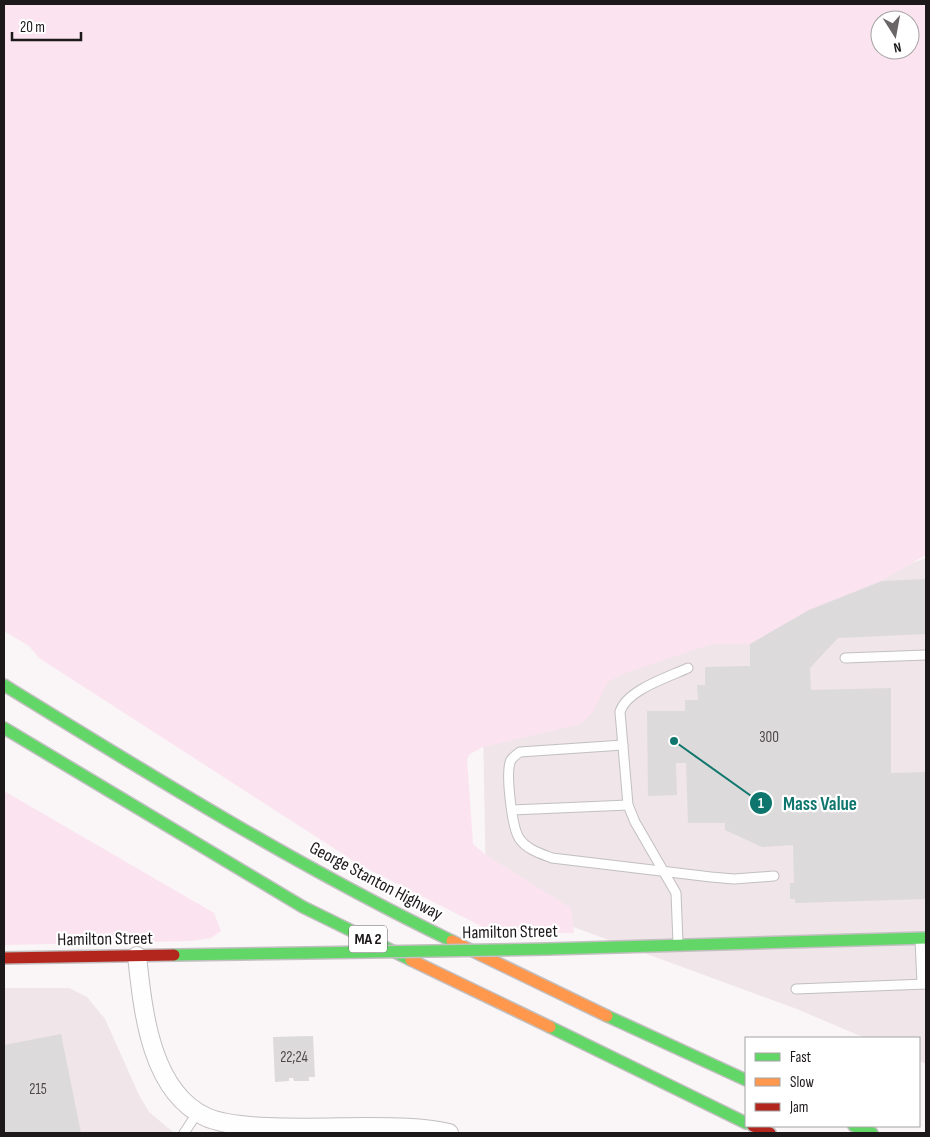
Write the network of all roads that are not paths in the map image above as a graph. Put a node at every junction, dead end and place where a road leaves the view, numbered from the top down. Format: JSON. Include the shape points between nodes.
{"nodes":[{"id":1,"x":926,"y":655,"type":"edge"},
{"id":2,"x":845,"y":658,"type":"dead end"},
{"id":3,"x":688,"y":668,"type":"dead end"},
{"id":4,"x":4,"y":685,"type":"edge"},
{"id":5,"x":4,"y":728,"type":"edge"},
{"id":6,"x":622,"y":745,"type":"junction"},
{"id":7,"x":628,"y":805,"type":"junction"},
{"id":8,"x":512,"y":810,"type":"junction"},
{"id":9,"x":663,"y":871,"type":"junction"},
{"id":10,"x":774,"y":876,"type":"dead end"},
{"id":11,"x":923,"y":938,"type":"edge"},
{"id":12,"x":678,"y":945,"type":"junction"},
{"id":13,"x":137,"y":956,"type":"junction"},
{"id":14,"x":4,"y":958,"type":"edge"},
{"id":15,"x":924,"y":984,"type":"edge"},
{"id":16,"x":796,"y":989,"type":"dead end"},
{"id":17,"x":745,"y":1080,"type":"edge"},
{"id":18,"x":198,"y":1112,"type":"junction"},
{"id":19,"x":745,"y":1123,"type":"edge"},
{"id":20,"x":755,"y":1127,"type":"edge"},
{"id":21,"x":857,"y":1127,"type":"edge"},
{"id":22,"x":184,"y":1133,"type":"edge"},
{"id":23,"x":448,"y":1133,"type":"edge"},
{"id":24,"x":770,"y":1133,"type":"edge"},
{"id":25,"x":872,"y":1133,"type":"edge"}],
"edges":[{"from":1,"to":2,"type":"lane"},
{"from":3,"to":6,"type":"lane","via":[[634,694],[622,704]]},
{"from":4,"to":17,"type":"main road","name":"George Stanton Highway","number":"MA 2","via":[[159,780],[380,906],[679,1051]]},
{"from":5,"to":19,"type":"main road","number":"MA 2","via":[[303,907]]},
{"from":6,"to":7,"type":"lane"},
{"from":6,"to":8,"type":"lane","via":[[520,752],[511,760],[509,767]]},
{"from":7,"to":8,"type":"lane"},
{"from":7,"to":9,"type":"lane"},
{"from":8,"to":9,"type":"lane","via":[[518,837],[534,852],[552,858]]},
{"from":9,"to":10,"type":"lane","via":[[734,879]]},
{"from":9,"to":12,"type":"lane","via":[[677,899]]},
{"from":11,"to":12,"type":"main road","name":"Hamilton Street"},
{"from":11,"to":15,"type":"lane"},
{"from":12,"to":13,"type":"main road","name":"Hamilton Street","bridge":true},
{"from":13,"to":14,"type":"main road","name":"Hamilton Street"},
{"from":13,"to":18,"type":"street","via":[[148,1025],[157,1056],[168,1082],[185,1103]]},
{"from":15,"to":16,"type":"lane"},
{"from":18,"to":22,"type":"lane"},
{"from":18,"to":23,"type":"street","via":[[207,1118],[239,1125],[396,1127]]},
{"from":20,"to":24,"type":"main road"},
{"from":21,"to":25,"type":"main road"}]}
